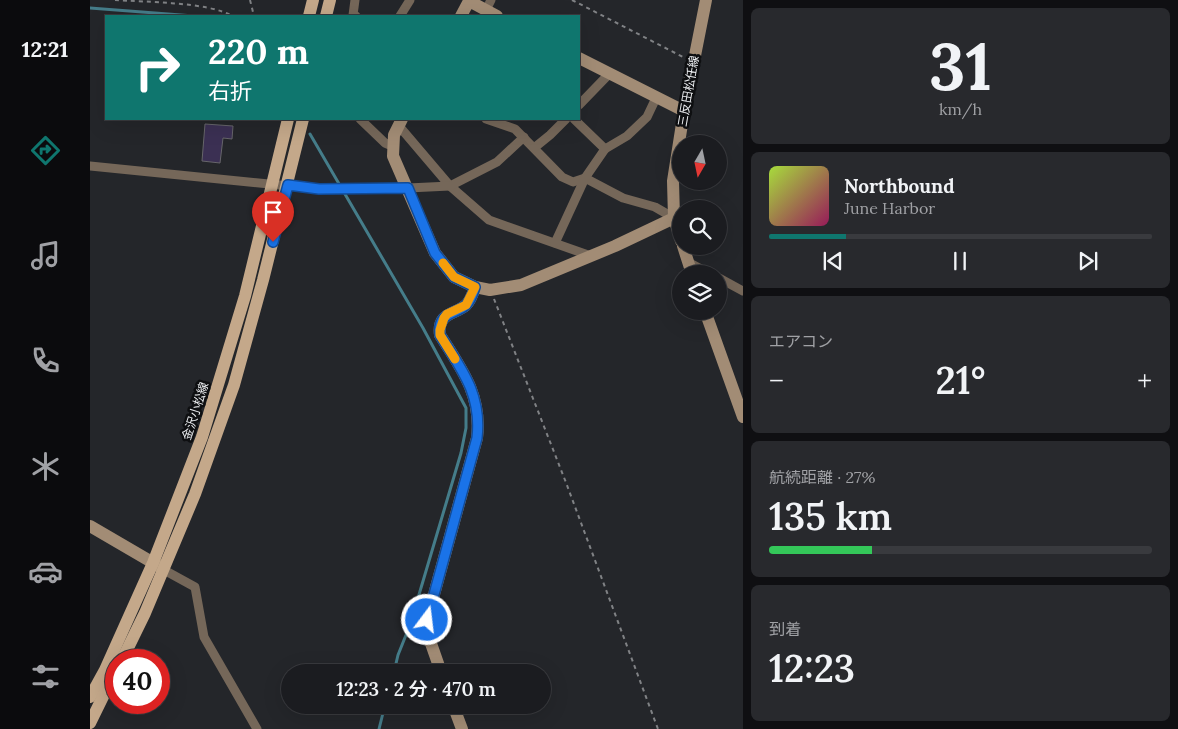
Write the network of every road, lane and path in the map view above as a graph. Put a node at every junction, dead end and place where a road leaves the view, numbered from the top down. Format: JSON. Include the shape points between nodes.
{"nodes":[{"id":1,"x":115,"y":0,"type":"edge"},
{"id":2,"x":250,"y":0,"type":"edge"},
{"id":3,"x":313,"y":0,"type":"edge"},
{"id":4,"x":330,"y":0,"type":"edge"},
{"id":5,"x":355,"y":0,"type":"edge"},
{"id":6,"x":410,"y":0,"type":"edge"},
{"id":7,"x":572,"y":0,"type":"edge"},
{"id":8,"x":706,"y":0,"type":"edge"},
{"id":9,"x":467,"y":1,"type":"edge"},
{"id":10,"x":492,"y":9,"type":"edge"},
{"id":11,"x":229,"y":15,"type":"edge"},
{"id":12,"x":254,"y":15,"type":"edge"},
{"id":13,"x":309,"y":15,"type":"edge"},
{"id":14,"x":326,"y":15,"type":"edge"},
{"id":15,"x":354,"y":15,"type":"edge"},
{"id":16,"x":401,"y":15,"type":"edge"},
{"id":17,"x":461,"y":15,"type":"edge"},
{"id":18,"x":580,"y":59,"type":"edge"},
{"id":19,"x":693,"y":62,"type":"junction"},
{"id":20,"x":609,"y":74,"type":"junction"},
{"id":21,"x":656,"y":98,"type":"junction"},
{"id":22,"x":580,"y":104,"type":"edge"},
{"id":23,"x":684,"y":111,"type":"junction"},
{"id":24,"x":288,"y":120,"type":"edge"},
{"id":25,"x":303,"y":120,"type":"edge"},
{"id":26,"x":361,"y":120,"type":"edge"},
{"id":27,"x":489,"y":120,"type":"edge"},
{"id":28,"x":565,"y":120,"type":"edge"},
{"id":29,"x":575,"y":120,"type":"edge"},
{"id":30,"x":401,"y":122,"type":"edge"},
{"id":31,"x":524,"y":137,"type":"junction"},
{"id":32,"x":392,"y":146,"type":"junction"},
{"id":33,"x":534,"y":148,"type":"junction"},
{"id":34,"x":606,"y":149,"type":"junction"},
{"id":35,"x":90,"y":166,"type":"edge"},
{"id":36,"x":585,"y":178,"type":"junction"},
{"id":37,"x":274,"y":183,"type":"junction"},
{"id":38,"x":288,"y":185,"type":"junction"},
{"id":39,"x":450,"y":186,"type":"junction"},
{"id":40,"x":408,"y":188,"type":"junction"},
{"id":41,"x":674,"y":200,"type":"edge"},
{"id":42,"x":672,"y":217,"type":"edge"},
{"id":43,"x":672,"y":219,"type":"edge"},
{"id":44,"x":555,"y":243,"type":"junction"},
{"id":45,"x":591,"y":256,"type":"junction"},
{"id":46,"x":727,"y":282,"type":"edge"},
{"id":47,"x":475,"y":287,"type":"junction"},
{"id":48,"x":490,"y":290,"type":"junction"},
{"id":49,"x":743,"y":291,"type":"edge"},
{"id":50,"x":708,"y":320,"type":"edge"},
{"id":51,"x":743,"y":417,"type":"edge"},
{"id":52,"x":90,"y":526,"type":"edge"},
{"id":53,"x":153,"y":562,"type":"junction"},
{"id":54,"x":164,"y":570,"type":"junction"},
{"id":55,"x":127,"y":649,"type":"edge"},
{"id":56,"x":438,"y":664,"type":"edge"},
{"id":57,"x":105,"y":692,"type":"edge"},
{"id":58,"x":90,"y":697,"type":"edge"},
{"id":59,"x":456,"y":714,"type":"edge"},
{"id":60,"x":90,"y":722,"type":"edge"},
{"id":61,"x":257,"y":729,"type":"edge"},
{"id":62,"x":462,"y":729,"type":"edge"},
{"id":63,"x":658,"y":729,"type":"edge"}],
"edges":[{"from":1,"to":11,"type":"path","via":[[189,5]]},
{"from":2,"to":12,"type":"path"},
{"from":3,"to":13,"type":"main road"},
{"from":4,"to":14,"type":"main road"},
{"from":5,"to":15,"type":"street"},
{"from":6,"to":16,"type":"street"},
{"from":7,"to":19,"type":"path"},
{"from":8,"to":19,"type":"street","name":"三反田松任線"},
{"from":9,"to":10,"type":"street"},
{"from":9,"to":17,"type":"street"},
{"from":18,"to":20,"type":"street"},
{"from":19,"to":23,"type":"street","name":"三反田松任線"},
{"from":20,"to":21,"type":"street"},
{"from":20,"to":22,"type":"street"},
{"from":21,"to":23,"type":"street"},
{"from":21,"to":34,"type":"street","via":[[647,117],[628,136]]},
{"from":23,"to":41,"type":"street","name":"三反田松任線","via":[[673,181]]},
{"from":24,"to":37,"type":"main road","name":"金沢小松線"},
{"from":25,"to":38,"type":"main road"},
{"from":26,"to":32,"type":"street"},
{"from":27,"to":31,"type":"street","via":[[515,129]]},
{"from":28,"to":33,"type":"street"},
{"from":29,"to":34,"type":"street"},
{"from":30,"to":32,"type":"street"},
{"from":30,"to":39,"type":"street"},
{"from":31,"to":33,"type":"street"},
{"from":31,"to":39,"type":"street","via":[[496,162]]},
{"from":32,"to":40,"type":"street","via":[[393,156]]},
{"from":33,"to":36,"type":"street","via":[[562,177],[573,182]]},
{"from":34,"to":36,"type":"street"},
{"from":35,"to":37,"type":"street"},
{"from":36,"to":42,"type":"street","via":[[623,198],[655,207]]},
{"from":36,"to":44,"type":"street"},
{"from":37,"to":38,"type":"street"},
{"from":37,"to":53,"type":"main road","name":"金沢小松線","via":[[245,296],[202,437]]},
{"from":38,"to":40,"type":"street","via":[[328,189]]},
{"from":38,"to":54,"type":"main road","via":[[234,385],[196,494]]},
{"from":39,"to":40,"type":"street"},
{"from":39,"to":44,"type":"street","via":[[489,220]]},
{"from":40,"to":47,"type":"street","via":[[435,253],[454,277]]},
{"from":43,"to":45,"type":"street"},
{"from":44,"to":45,"type":"street"},
{"from":45,"to":48,"type":"street","via":[[521,285]]},
{"from":46,"to":49,"type":"street"},
{"from":47,"to":48,"type":"street"},
{"from":47,"to":56,"type":"street","via":[[466,305],[447,314],[440,330],[471,387],[479,421],[427,620],[426,632]]},
{"from":48,"to":63,"type":"path","via":[[566,480]]},
{"from":50,"to":51,"type":"street"},
{"from":52,"to":53,"type":"street"},
{"from":53,"to":54,"type":"street"},
{"from":53,"to":58,"type":"main road","name":"金沢小松線"},
{"from":54,"to":55,"type":"main road"},
{"from":54,"to":61,"type":"street","via":[[195,587],[204,637]]},
{"from":57,"to":60,"type":"main road"},
{"from":59,"to":62,"type":"street"}]}
